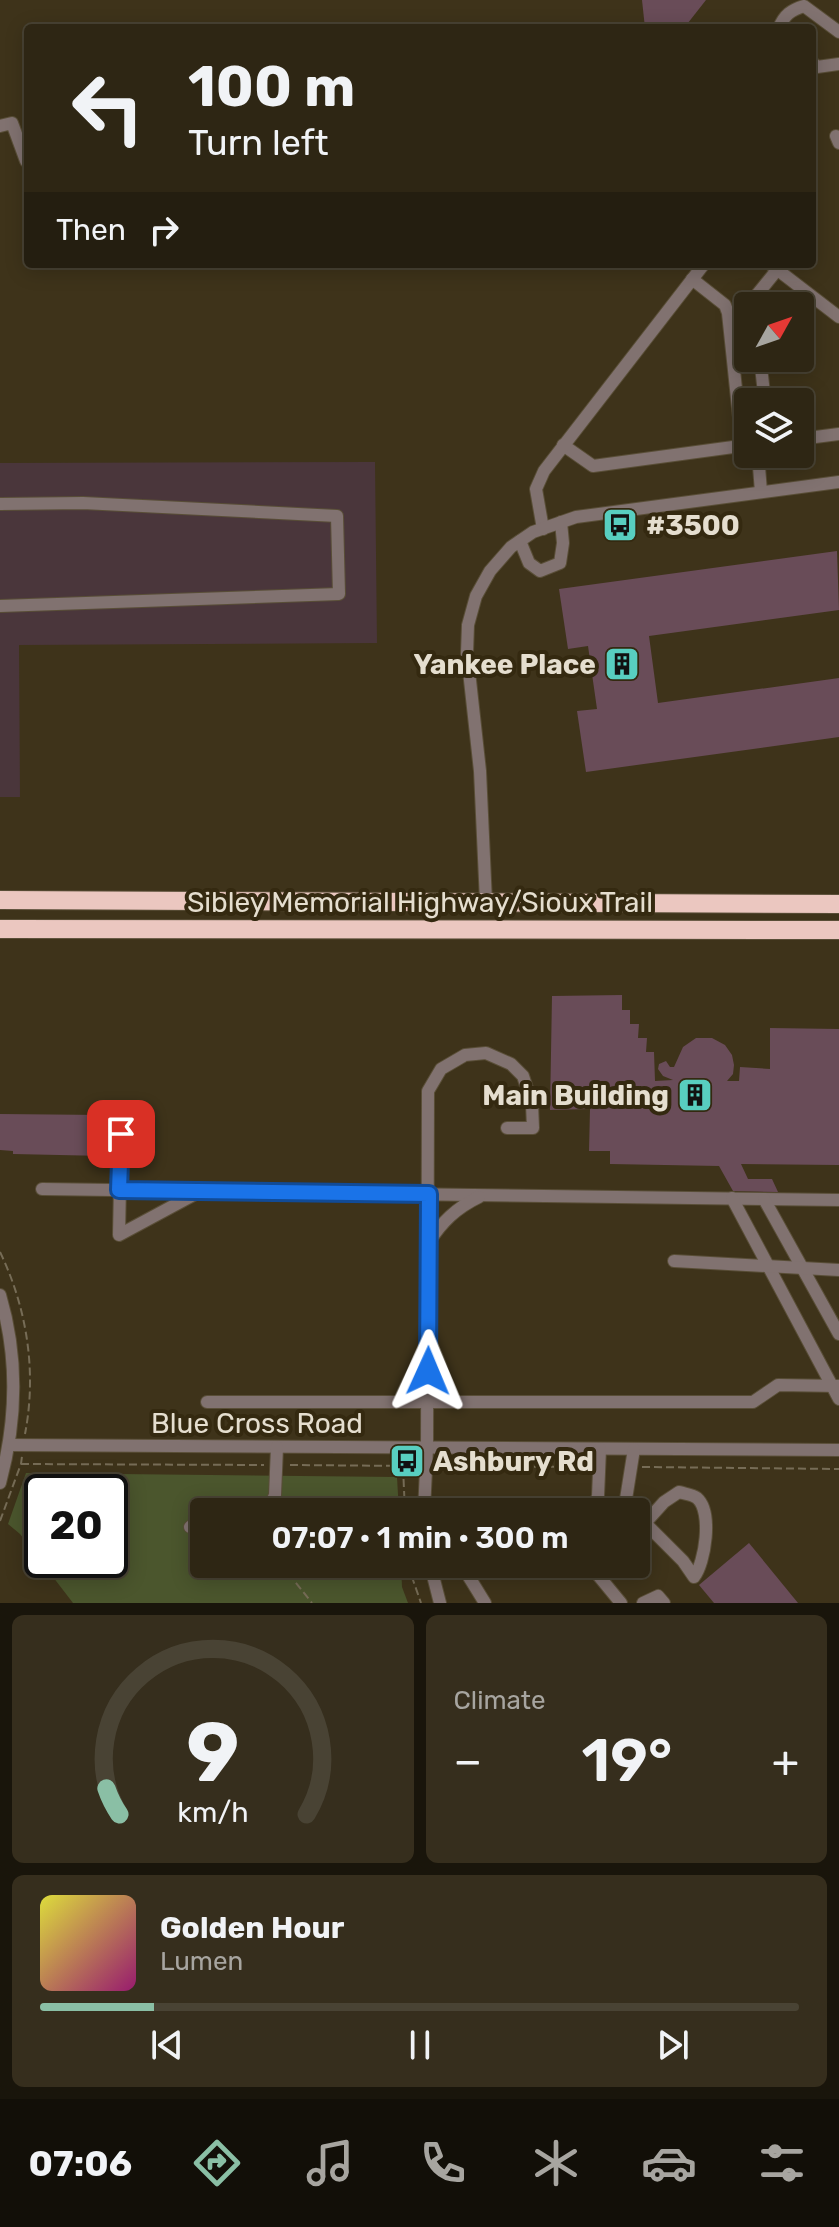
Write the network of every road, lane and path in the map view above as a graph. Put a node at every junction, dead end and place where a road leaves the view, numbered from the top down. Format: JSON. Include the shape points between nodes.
{"nodes":[{"id":1,"x":780,"y":24,"type":"edge"},
{"id":2,"x":839,"y":32,"type":"edge"},
{"id":3,"x":839,"y":64,"type":"edge"},
{"id":4,"x":816,"y":66,"type":"edge"},
{"id":5,"x":0,"y":126,"type":"edge"},
{"id":6,"x":24,"y":156,"type":"edge"},
{"id":7,"x":701,"y":268,"type":"edge"},
{"id":8,"x":773,"y":268,"type":"edge"},
{"id":9,"x":775,"y":268,"type":"edge"},
{"id":10,"x":692,"y":279,"type":"junction"},
{"id":11,"x":758,"y":292,"type":"edge"},
{"id":12,"x":839,"y":317,"type":"edge"},
{"id":13,"x":738,"y":388,"type":"edge"},
{"id":14,"x":839,"y":434,"type":"edge"},
{"id":15,"x":814,"y":437,"type":"edge"},
{"id":16,"x":563,"y":445,"type":"junction"},
{"id":17,"x":734,"y":447,"type":"edge"},
{"id":18,"x":759,"y":468,"type":"edge"},
{"id":19,"x":839,"y":482,"type":"edge"},
{"id":20,"x":761,"y":492,"type":"junction"},
{"id":21,"x":0,"y":504,"type":"edge"},
{"id":22,"x":561,"y":522,"type":"junction"},
{"id":23,"x":543,"y":529,"type":"junction"},
{"id":24,"x":520,"y":541,"type":"junction"},
{"id":25,"x":0,"y":606,"type":"edge"},
{"id":26,"x":0,"y":900,"type":"edge"},
{"id":27,"x":486,"y":902,"type":"junction"},
{"id":28,"x":839,"y":904,"type":"edge"},
{"id":29,"x":0,"y":929,"type":"edge"},
{"id":30,"x":839,"y":930,"type":"edge"},
{"id":31,"x":507,"y":1128,"type":"dead end"},
{"id":32,"x":121,"y":1134,"type":"dead end"},
{"id":33,"x":42,"y":1189,"type":"dead end"},
{"id":34,"x":119,"y":1190,"type":"junction"},
{"id":35,"x":200,"y":1191,"type":"junction"},
{"id":36,"x":429,"y":1194,"type":"junction"},
{"id":37,"x":483,"y":1195,"type":"junction"},
{"id":38,"x":732,"y":1198,"type":"junction"},
{"id":39,"x":764,"y":1199,"type":"junction"},
{"id":40,"x":839,"y":1200,"type":"edge"},
{"id":41,"x":429,"y":1242,"type":"junction"},
{"id":42,"x":674,"y":1261,"type":"dead end"},
{"id":43,"x":767,"y":1264,"type":"junction"},
{"id":44,"x":802,"y":1267,"type":"junction"},
{"id":45,"x":839,"y":1270,"type":"edge"},
{"id":46,"x":0,"y":1295,"type":"edge"},
{"id":47,"x":839,"y":1334,"type":"edge"},
{"id":48,"x":7,"y":1366,"type":"edge"},
{"id":49,"x":835,"y":1386,"type":"edge"},
{"id":50,"x":839,"y":1399,"type":"edge"},
{"id":51,"x":207,"y":1402,"type":"dead end"},
{"id":52,"x":428,"y":1402,"type":"junction"},
{"id":53,"x":10,"y":1445,"type":"junction"},
{"id":54,"x":277,"y":1447,"type":"junction"},
{"id":55,"x":427,"y":1448,"type":"junction"},
{"id":56,"x":600,"y":1449,"type":"junction"},
{"id":57,"x":634,"y":1449,"type":"junction"},
{"id":58,"x":839,"y":1450,"type":"edge"},
{"id":59,"x":21,"y":1464,"type":"dead end"},
{"id":60,"x":403,"y":1466,"type":"dead end"},
{"id":61,"x":0,"y":1483,"type":"edge"},
{"id":62,"x":274,"y":1498,"type":"edge"},
{"id":63,"x":404,"y":1498,"type":"edge"},
{"id":64,"x":425,"y":1498,"type":"edge"},
{"id":65,"x":597,"y":1498,"type":"edge"},
{"id":66,"x":632,"y":1498,"type":"edge"},
{"id":67,"x":632,"y":1513,"type":"edge"},
{"id":68,"x":0,"y":1521,"type":"edge"},
{"id":69,"x":292,"y":1578,"type":"edge"},
{"id":70,"x":413,"y":1578,"type":"edge"},
{"id":71,"x":434,"y":1578,"type":"edge"},
{"id":72,"x":470,"y":1578,"type":"edge"},
{"id":73,"x":600,"y":1578,"type":"edge"},
{"id":74,"x":312,"y":1603,"type":"edge"},
{"id":75,"x":421,"y":1603,"type":"edge"},
{"id":76,"x":440,"y":1603,"type":"edge"},
{"id":77,"x":485,"y":1603,"type":"edge"},
{"id":78,"x":621,"y":1603,"type":"edge"},
{"id":79,"x":643,"y":1603,"type":"edge"},
{"id":80,"x":664,"y":1603,"type":"edge"}],
"edges":[{"from":1,"to":2,"type":"street","via":[[792,9],[804,6]]},
{"from":3,"to":4,"type":"street"},
{"from":5,"to":6,"type":"street","via":[[12,123]]},
{"from":7,"to":10,"type":"street"},
{"from":8,"to":11,"type":"street"},
{"from":9,"to":12,"type":"street"},
{"from":10,"to":13,"type":"street","via":[[725,305]]},
{"from":10,"to":16,"type":"street"},
{"from":14,"to":15,"type":"street"},
{"from":16,"to":17,"type":"street","via":[[593,466]]},
{"from":16,"to":23,"type":"street","via":[[536,489]]},
{"from":18,"to":20,"type":"street"},
{"from":19,"to":20,"type":"street"},
{"from":20,"to":22,"type":"street"},
{"from":21,"to":25,"type":"street","via":[[337,516],[339,594]]},
{"from":22,"to":23,"type":"street"},
{"from":22,"to":24,"type":"street","via":[[560,563],[540,571],[529,563]]},
{"from":23,"to":24,"type":"street"},
{"from":24,"to":27,"type":"street","via":[[490,571],[468,625]]},
{"from":26,"to":27,"type":"highway","name":"Sibley Memorial Highway/Sioux Trail"},
{"from":27,"to":28,"type":"highway","name":"Sibley Memorial Highway/Sioux Trail"},
{"from":29,"to":30,"type":"highway","name":"Sibley Memorial Highway/Sioux Trail"},
{"from":31,"to":36,"type":"street","via":[[533,1128],[523,1076],[511,1064],[486,1053],[465,1055],[441,1069],[428,1091]]},
{"from":32,"to":34,"type":"street"},
{"from":33,"to":34,"type":"street"},
{"from":34,"to":35,"type":"street"},
{"from":34,"to":35,"type":"street","via":[[119,1235]]},
{"from":35,"to":36,"type":"street"},
{"from":36,"to":37,"type":"street"},
{"from":36,"to":41,"type":"street"},
{"from":37,"to":38,"type":"street"},
{"from":37,"to":41,"type":"street","via":[[454,1211]]},
{"from":38,"to":39,"type":"street"},
{"from":38,"to":43,"type":"street"},
{"from":39,"to":40,"type":"street"},
{"from":39,"to":44,"type":"street"},
{"from":41,"to":52,"type":"street"},
{"from":42,"to":43,"type":"street"},
{"from":43,"to":44,"type":"street"},
{"from":43,"to":49,"type":"street"},
{"from":44,"to":45,"type":"street"},
{"from":44,"to":47,"type":"street"},
{"from":46,"to":48,"type":"street","via":[[9,1326]]},
{"from":48,"to":53,"type":"street","via":[[16,1388]]},
{"from":49,"to":50,"type":"street"},
{"from":49,"to":52,"type":"street","via":[[778,1385],[753,1402]]},
{"from":51,"to":52,"type":"street"},
{"from":52,"to":55,"type":"street"},
{"from":53,"to":54,"type":"street","name":"Blue Cross Road"},
{"from":53,"to":61,"type":"street"},
{"from":54,"to":55,"type":"street","name":"Blue Cross Road"},
{"from":54,"to":62,"type":"street"},
{"from":55,"to":56,"type":"street","name":"Blue Cross Road"},
{"from":55,"to":64,"type":"street"},
{"from":56,"to":57,"type":"street","name":"Blue Cross Road"},
{"from":56,"to":65,"type":"street"},
{"from":57,"to":58,"type":"street","name":"Blue Cross Road"},
{"from":57,"to":66,"type":"street"},
{"from":59,"to":68,"type":"path"},
{"from":60,"to":63,"type":"path"},
{"from":67,"to":67,"type":"street","via":[[683,1561],[694,1577],[701,1568],[706,1526],[704,1508],[695,1496],[679,1492]]},
{"from":69,"to":74,"type":"path"},
{"from":70,"to":75,"type":"path"},
{"from":71,"to":76,"type":"street"},
{"from":72,"to":77,"type":"street"},
{"from":73,"to":78,"type":"street"},
{"from":79,"to":80,"type":"street","via":[[658,1596]]}]}
